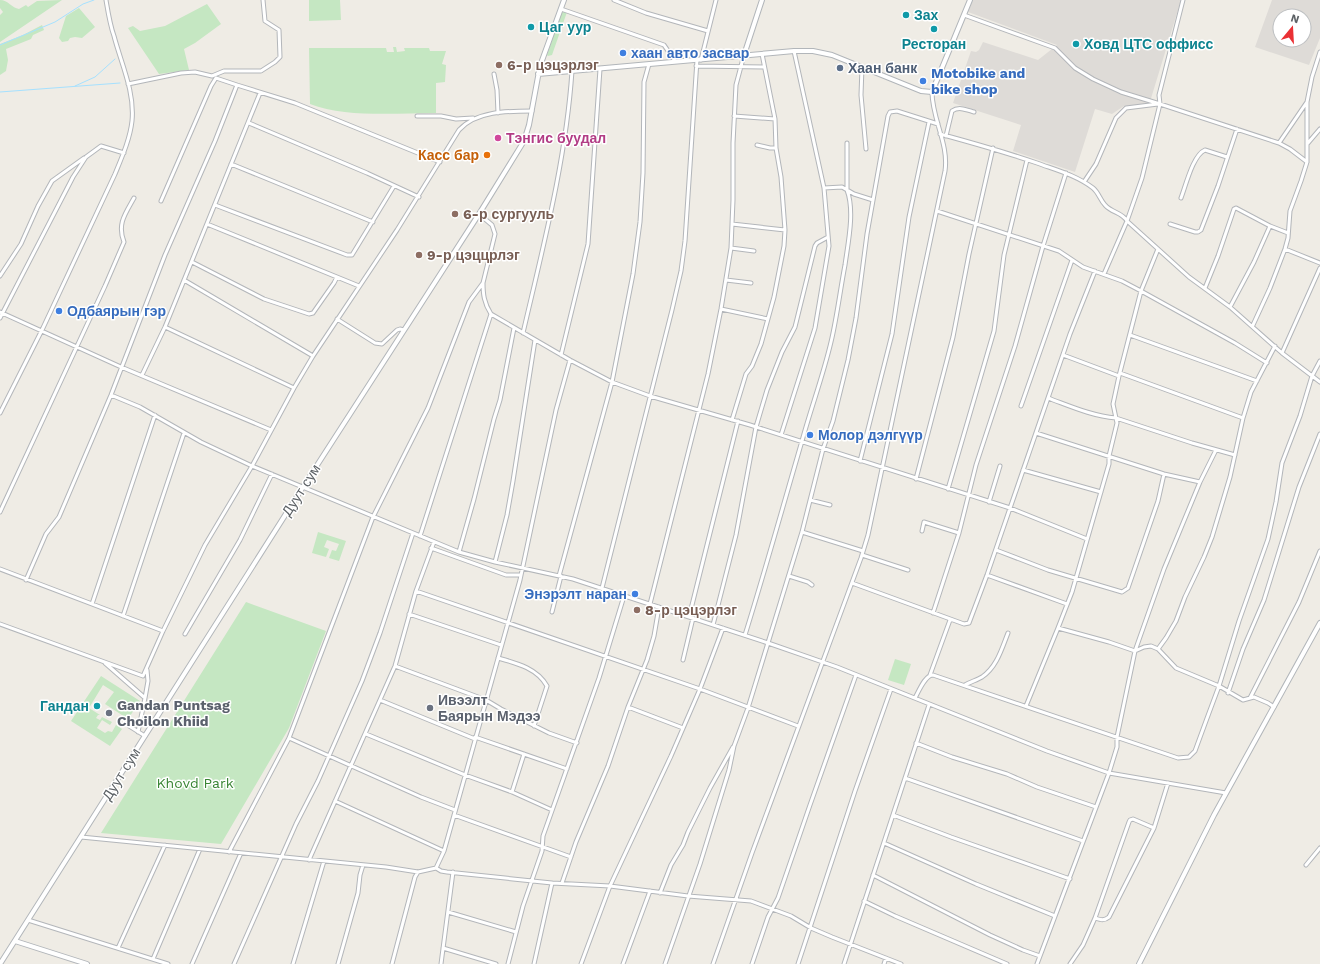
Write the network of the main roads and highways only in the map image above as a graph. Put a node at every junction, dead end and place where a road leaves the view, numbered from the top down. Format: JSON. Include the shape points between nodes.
{"nodes":[{"id":1,"x":564,"y":0,"type":"edge"},
{"id":2,"x":762,"y":0,"type":"edge"},
{"id":3,"x":970,"y":0,"type":"edge"},
{"id":4,"x":744,"y":55,"type":"junction"},
{"id":5,"x":538,"y":74,"type":"junction"},
{"id":6,"x":1320,"y":623,"type":"edge"},
{"id":7,"x":15,"y":941,"type":"junction"},
{"id":8,"x":0,"y":964,"type":"edge"},
{"id":9,"x":87,"y":964,"type":"edge"},
{"id":10,"x":1139,"y":964,"type":"edge"}],
"edges":[{"from":1,"to":5,"type":"main road","name":"Дуут сум"},
{"from":2,"to":4,"type":"main road"},
{"from":3,"to":4,"type":"main road","via":[[932,92],[921,91],[824,53],[794,51]]},
{"from":4,"to":5,"type":"main road"},
{"from":5,"to":7,"type":"main road","name":"Дуут сум","via":[[524,141]]},
{"from":6,"to":10,"type":"main road","via":[[1226,793]]},
{"from":7,"to":8,"type":"main road","name":"Дуут сум"},
{"from":7,"to":9,"type":"main road"}]}
